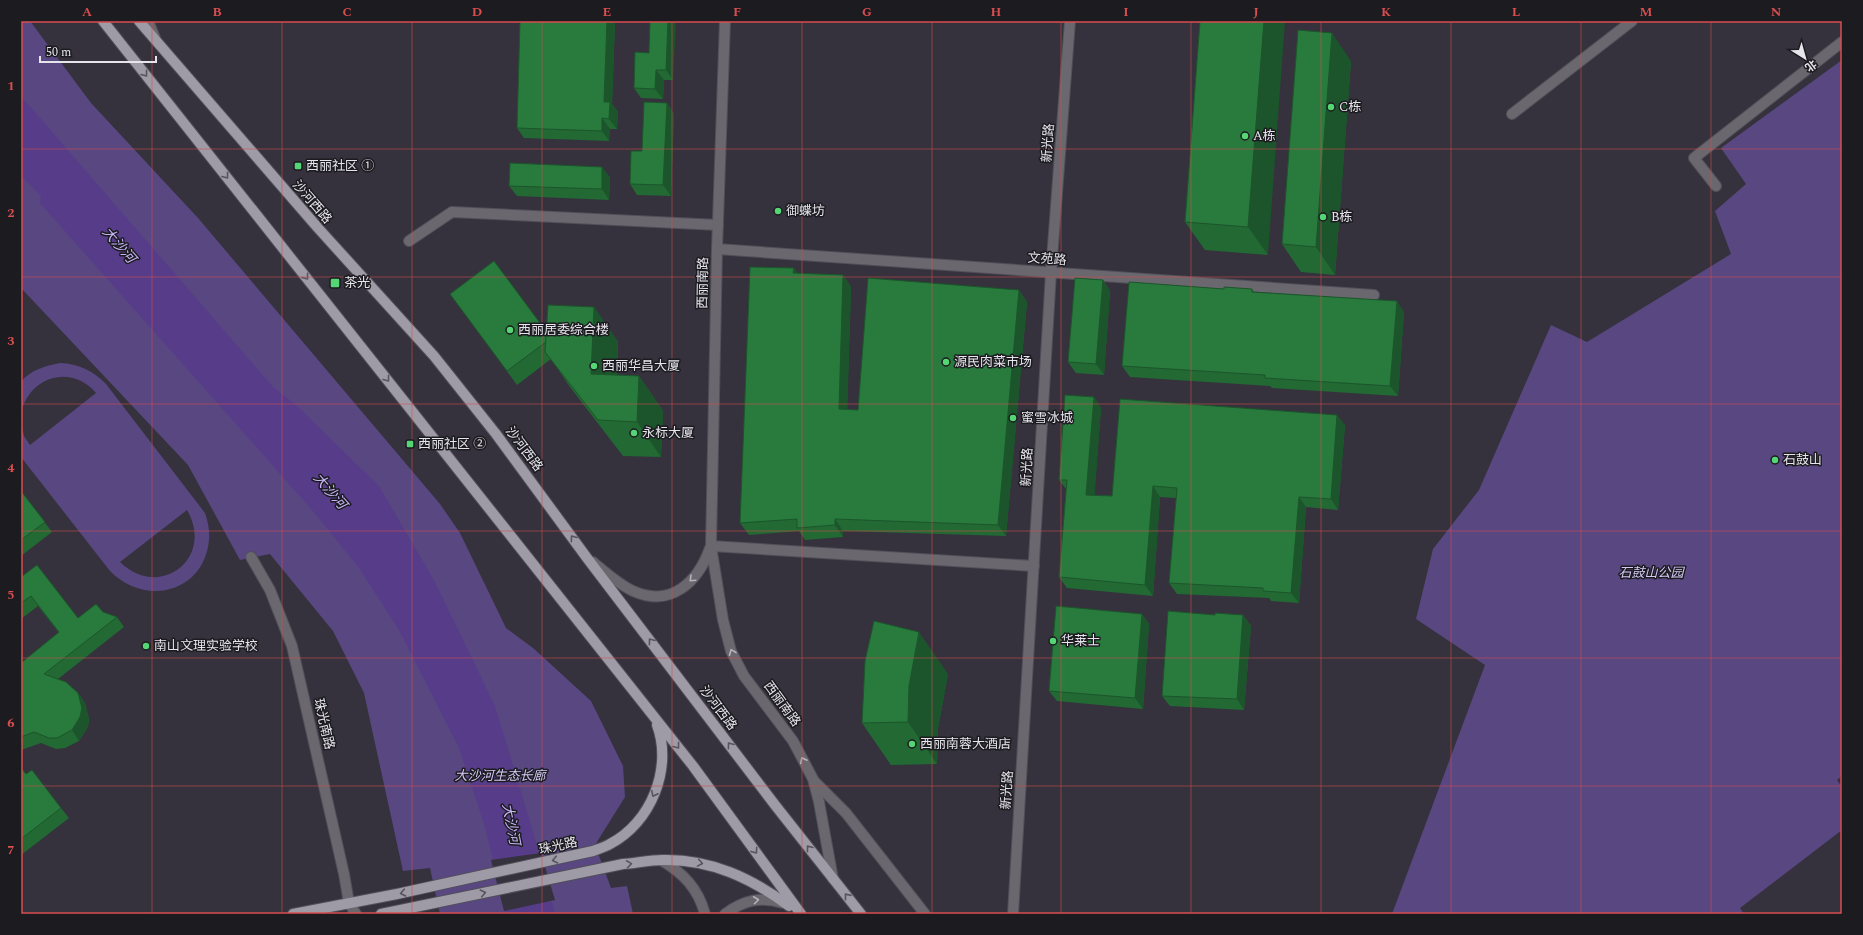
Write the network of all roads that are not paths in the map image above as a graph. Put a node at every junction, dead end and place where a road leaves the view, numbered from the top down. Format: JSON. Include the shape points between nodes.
{"nodes":[{"id":1,"x":103,"y":21,"type":"edge"},
{"id":2,"x":139,"y":21,"type":"edge"},
{"id":3,"x":148,"y":21,"type":"edge"},
{"id":4,"x":725,"y":21,"type":"edge"},
{"id":5,"x":1070,"y":21,"type":"edge"},
{"id":6,"x":1632,"y":21,"type":"edge"},
{"id":7,"x":156,"y":42,"type":"junction"},
{"id":8,"x":1842,"y":42,"type":"edge"},
{"id":9,"x":1512,"y":114,"type":"dead end"},
{"id":10,"x":1716,"y":186,"type":"dead end"},
{"id":11,"x":718,"y":225,"type":"junction"},
{"id":12,"x":409,"y":241,"type":"dead end"},
{"id":13,"x":717,"y":249,"type":"junction"},
{"id":14,"x":1051,"y":272,"type":"junction"},
{"id":15,"x":1374,"y":295,"type":"dead end"},
{"id":16,"x":711,"y":546,"type":"junction"},
{"id":17,"x":251,"y":557,"type":"dead end"},
{"id":18,"x":587,"y":558,"type":"junction"},
{"id":19,"x":1034,"y":566,"type":"junction"},
{"id":20,"x":653,"y":716,"type":"junction"},
{"id":21,"x":813,"y":779,"type":"junction"},
{"id":22,"x":661,"y":860,"type":"junction"},
{"id":23,"x":833,"y":879,"type":"junction"},
{"id":24,"x":349,"y":903,"type":"junction"},
{"id":25,"x":789,"y":906,"type":"junction"},
{"id":26,"x":293,"y":914,"type":"edge"},
{"id":27,"x":344,"y":914,"type":"edge"},
{"id":28,"x":356,"y":914,"type":"edge"},
{"id":29,"x":381,"y":914,"type":"edge"},
{"id":30,"x":704,"y":914,"type":"edge"},
{"id":31,"x":725,"y":914,"type":"edge"},
{"id":32,"x":798,"y":914,"type":"edge"},
{"id":33,"x":801,"y":914,"type":"edge"},
{"id":34,"x":861,"y":914,"type":"edge"},
{"id":35,"x":925,"y":914,"type":"edge"},
{"id":36,"x":1013,"y":914,"type":"edge"}],
"edges":[{"from":1,"to":20,"type":"main road","one_way":true},
{"from":2,"to":7,"type":"main road","name":"沙河西路"},
{"from":3,"to":7,"type":"street"},
{"from":4,"to":11,"type":"street","name":"西丽南路"},
{"from":5,"to":14,"type":"street","name":"新光路"},
{"from":6,"to":9,"type":"street"},
{"from":18,"to":7,"type":"main road","name":"沙河西路","one_way":true,"via":[[496,434],[434,356],[318,228]]},
{"from":8,"to":10,"type":"street","via":[[1694,158]]},
{"from":11,"to":12,"type":"street","via":[[452,212]]},
{"from":11,"to":13,"type":"street","name":"西丽南路"},
{"from":13,"to":14,"type":"street","name":"文苑路"},
{"from":13,"to":16,"type":"street","name":"西丽南路"},
{"from":14,"to":15,"type":"street","name":"文苑路"},
{"from":14,"to":19,"type":"street","name":"新光路"},
{"from":16,"to":18,"type":"street","name":"西丽南路","one_way":true,"via":[[696,577],[673,594],[658,596],[645,595],[621,584]]},
{"from":16,"to":19,"type":"street"},
{"from":21,"to":16,"type":"street","name":"西丽南路","one_way":true,"via":[[793,741],[744,676],[731,651],[723,620]]},
{"from":17,"to":24,"type":"street","name":"珠光南路","via":[[270,590],[292,646]]},
{"from":23,"to":18,"type":"main road","name":"沙河西路","one_way":true},
{"from":19,"to":36,"type":"street","name":"新光路"},
{"from":20,"to":24,"type":"main road","name":"珠光路","one_way":true,"via":[[662,738],[663,760],[660,781],[638,820],[624,835],[610,844],[593,851]]},
{"from":20,"to":33,"type":"main road","one_way":true,"via":[[693,766]]},
{"from":21,"to":23,"type":"street","name":"西丽南路"},
{"from":21,"to":35,"type":"street","via":[[846,813]]},
{"from":22,"to":25,"type":"main road","one_way":true,"via":[[687,860],[720,868],[752,881]]},
{"from":29,"to":22,"type":"main road","one_way":true,"via":[[597,870]]},
{"from":22,"to":30,"type":"street","via":[[679,870],[689,882]]},
{"from":34,"to":23,"type":"main road","name":"沙河西路","one_way":true},
{"from":24,"to":26,"type":"main road","name":"珠光路"},
{"from":24,"to":27,"type":"street"},
{"from":24,"to":28,"type":"street"},
{"from":31,"to":25,"type":"street","one_way":true,"via":[[735,906],[758,899]]},
{"from":25,"to":32,"type":"street"}]}
